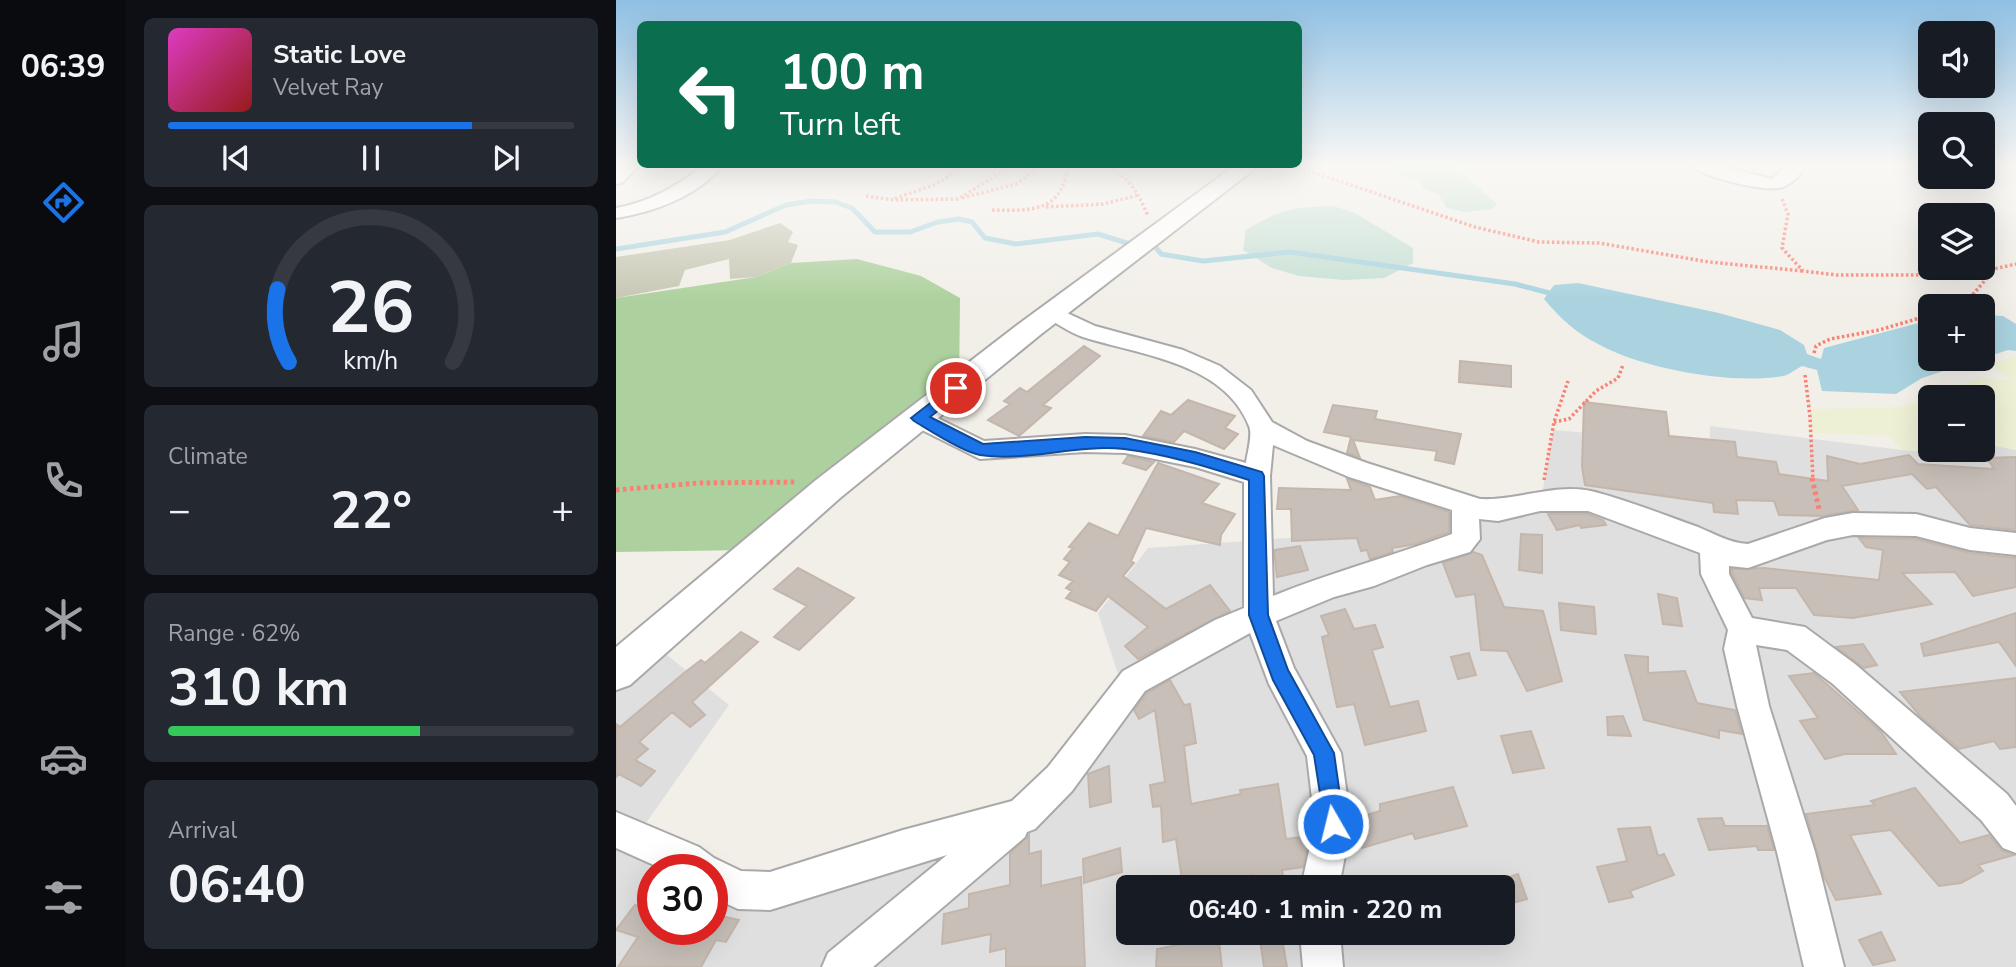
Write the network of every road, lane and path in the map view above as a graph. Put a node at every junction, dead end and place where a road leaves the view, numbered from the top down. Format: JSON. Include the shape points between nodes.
{"nodes":[{"id":1,"x":642,"y":209,"type":"edge"},
{"id":2,"x":1007,"y":209,"type":"edge"},
{"id":3,"x":1145,"y":209,"type":"edge"},
{"id":4,"x":1190,"y":209,"type":"edge"},
{"id":5,"x":1422,"y":209,"type":"edge"},
{"id":6,"x":1786,"y":209,"type":"edge"},
{"id":7,"x":992,"y":210,"type":"dead end"},
{"id":8,"x":616,"y":214,"type":"edge"},
{"id":9,"x":1150,"y":239,"type":"junction"},
{"id":10,"x":2016,"y":264,"type":"edge"},
{"id":11,"x":1995,"y":270,"type":"edge"},
{"id":12,"x":1803,"y":271,"type":"junction"},
{"id":13,"x":1918,"y":275,"type":"edge"},
{"id":14,"x":1985,"y":280,"type":"edge"},
{"id":15,"x":1973,"y":294,"type":"edge"},
{"id":16,"x":1052,"y":312,"type":"junction"},
{"id":17,"x":1918,"y":319,"type":"edge"},
{"id":18,"x":1814,"y":353,"type":"dead end"},
{"id":19,"x":1623,"y":365,"type":"dead end"},
{"id":20,"x":1805,"y":375,"type":"dead end"},
{"id":21,"x":1568,"y":381,"type":"dead end"},
{"id":22,"x":919,"y":418,"type":"junction"},
{"id":23,"x":1554,"y":422,"type":"junction"},
{"id":24,"x":1263,"y":428,"type":"junction"},
{"id":25,"x":1256,"y":476,"type":"junction"},
{"id":26,"x":616,"y":489,"type":"edge"},
{"id":27,"x":828,"y":489,"type":"junction"},
{"id":28,"x":1540,"y":501,"type":"junction"},
{"id":29,"x":1465,"y":504,"type":"junction"},
{"id":30,"x":1825,"y":529,"type":"junction"},
{"id":31,"x":2016,"y":544,"type":"edge"},
{"id":32,"x":1714,"y":549,"type":"junction"},
{"id":33,"x":1259,"y":615,"type":"junction"},
{"id":34,"x":1744,"y":630,"type":"junction"},
{"id":35,"x":616,"y":672,"type":"edge"},
{"id":36,"x":1022,"y":816,"type":"junction"},
{"id":37,"x":616,"y":830,"type":"edge"},
{"id":38,"x":2016,"y":835,"type":"edge"},
{"id":39,"x":672,"y":854,"type":"edge"},
{"id":40,"x":1322,"y":875,"type":"edge"},
{"id":41,"x":728,"y":885,"type":"edge"},
{"id":42,"x":1321,"y":945,"type":"edge"},
{"id":43,"x":842,"y":967,"type":"edge"},
{"id":44,"x":1323,"y":967,"type":"edge"},
{"id":45,"x":1824,"y":967,"type":"edge"}],
"edges":[{"from":1,"to":8,"type":"street"},
{"from":2,"to":7,"type":"path"},
{"from":3,"to":9,"type":"path","via":[[1152,225]]},
{"from":4,"to":9,"type":"street"},
{"from":5,"to":12,"type":"path","via":[[1539,242],[1599,243]]},
{"from":6,"to":12,"type":"path","via":[[1782,248]]},
{"from":9,"to":16,"type":"street"},
{"from":10,"to":11,"type":"path"},
{"from":12,"to":13,"type":"path"},
{"from":14,"to":15,"type":"path"},
{"from":16,"to":22,"type":"street"},
{"from":16,"to":24,"type":"street","via":[[1087,331],[1175,355],[1212,371],[1242,396]]},
{"from":17,"to":18,"type":"path","via":[[1829,339],[1816,345]]},
{"from":19,"to":23,"type":"path","via":[[1618,378],[1596,391],[1569,419]]},
{"from":20,"to":30,"type":"path","via":[[1813,489]]},
{"from":21,"to":23,"type":"path"},
{"from":22,"to":25,"type":"street","via":[[981,450],[1125,444]]},
{"from":22,"to":27,"type":"street"},
{"from":23,"to":28,"type":"path"},
{"from":24,"to":25,"type":"street"},
{"from":24,"to":29,"type":"street","via":[[1358,470]]},
{"from":25,"to":33,"type":"street"},
{"from":26,"to":27,"type":"path","via":[[804,482]]},
{"from":27,"to":35,"type":"street"},
{"from":28,"to":29,"type":"street","via":[[1499,510]]},
{"from":28,"to":32,"type":"street","via":[[1589,501],[1690,536]]},
{"from":29,"to":33,"type":"street","via":[[1466,539],[1460,544],[1329,586]]},
{"from":30,"to":31,"type":"street","via":[[1853,524],[1916,525],[1970,539]]},
{"from":30,"to":32,"type":"street","via":[[1748,556]]},
{"from":32,"to":34,"type":"street","via":[[1715,573]]},
{"from":33,"to":36,"type":"street","via":[[1134,681],[1060,779]]},
{"from":33,"to":40,"type":"street","via":[[1280,674],[1324,753],[1333,824]]},
{"from":34,"to":38,"type":"street","via":[[1794,638],[1844,674],[1994,807]]},
{"from":34,"to":45,"type":"street","via":[[1740,649],[1753,706]]},
{"from":36,"to":41,"type":"street","via":[[770,891],[738,891]]},
{"from":36,"to":43,"type":"street"},
{"from":37,"to":39,"type":"street"},
{"from":42,"to":44,"type":"street"}]}
